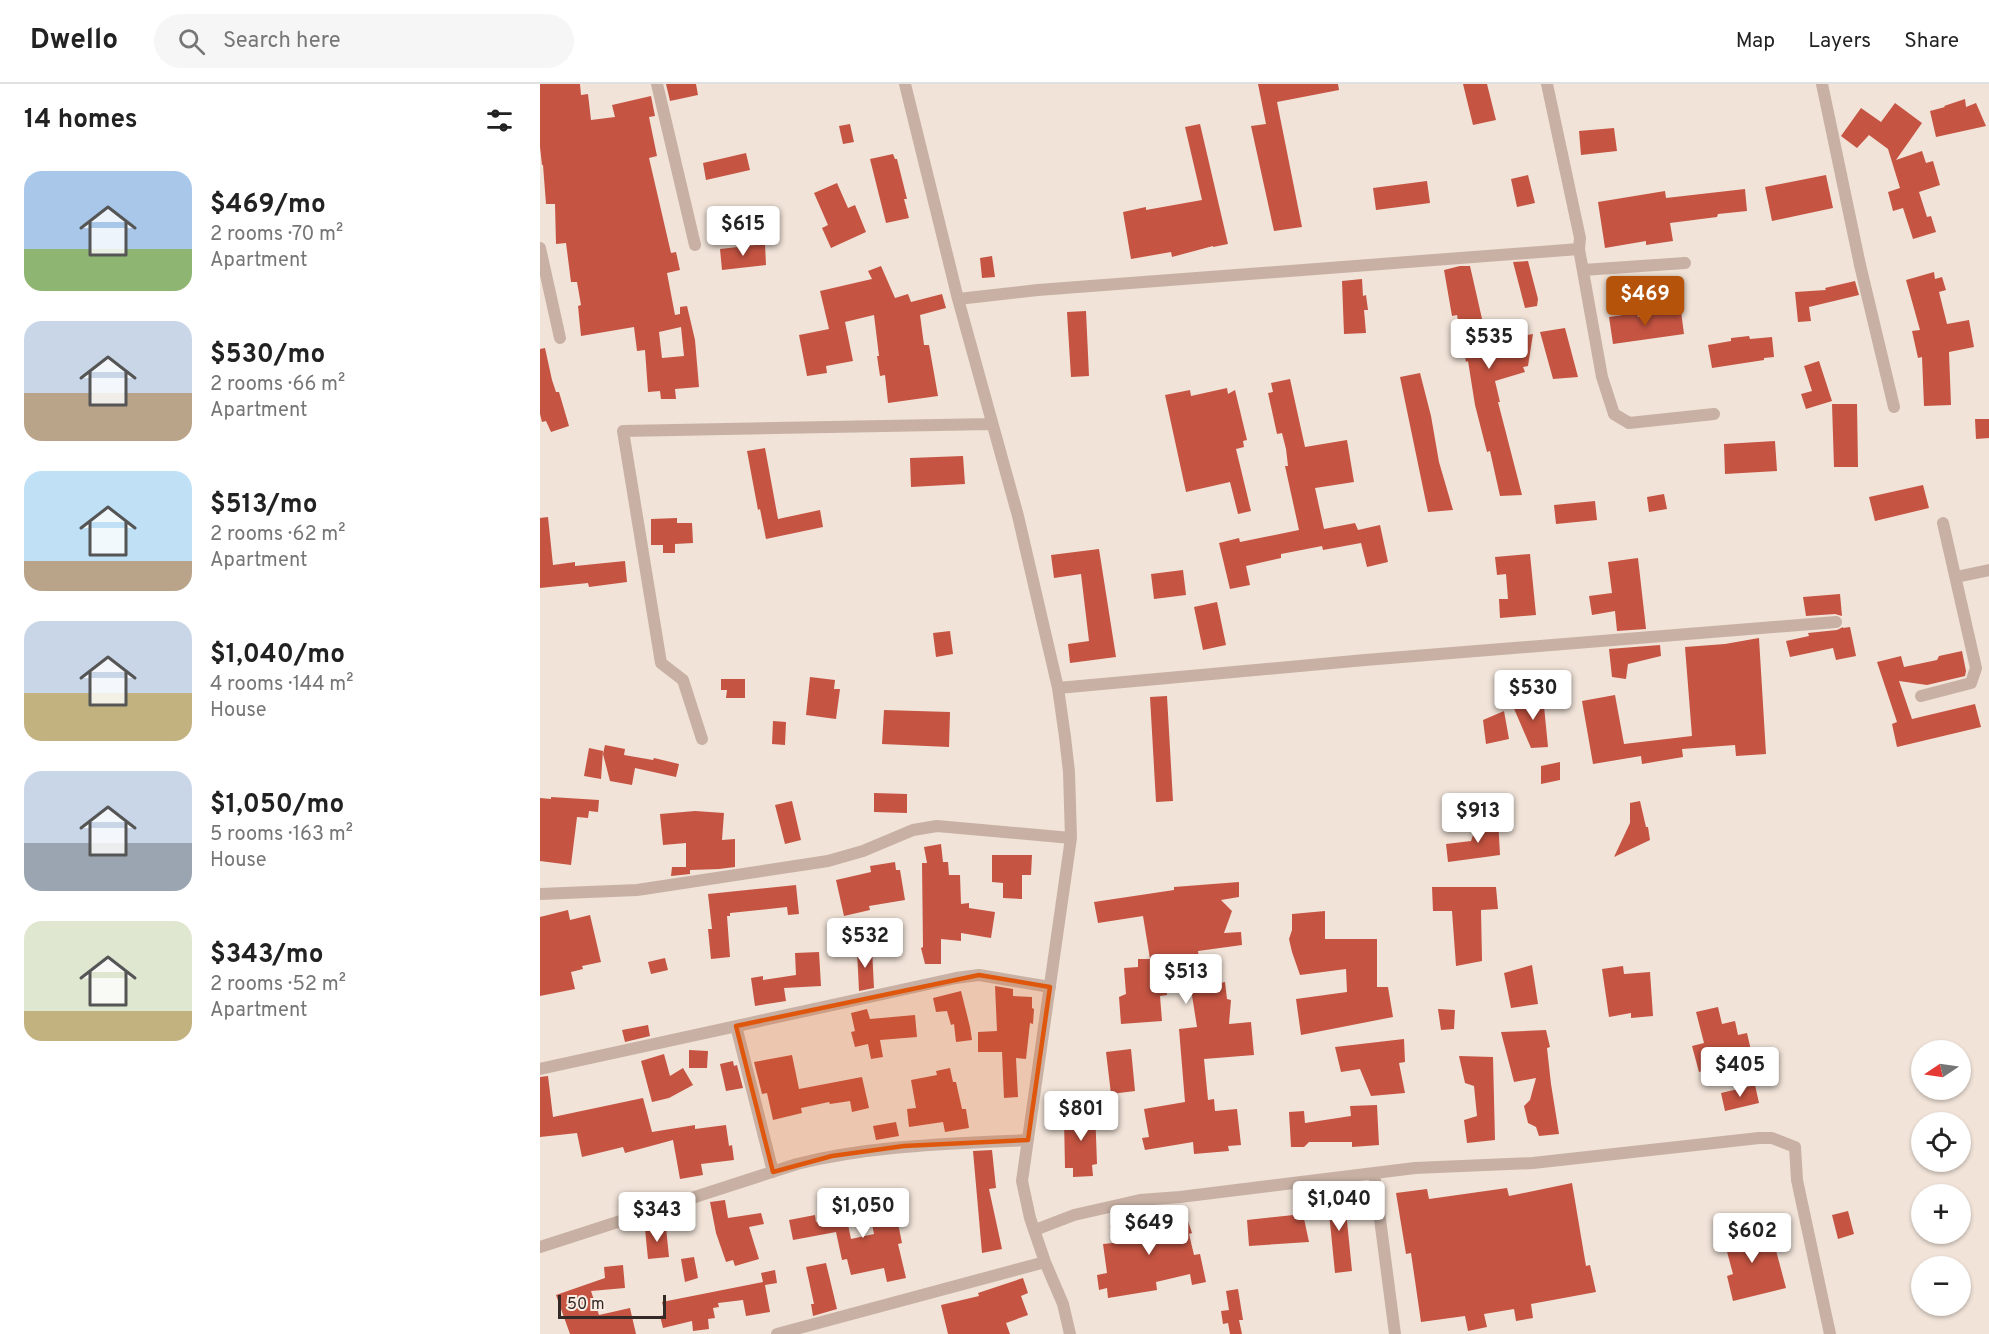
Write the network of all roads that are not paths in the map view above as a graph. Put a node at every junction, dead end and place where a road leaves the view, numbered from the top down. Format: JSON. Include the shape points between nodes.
{"nodes":[{"id":1,"x":657,"y":84,"type":"edge"},
{"id":2,"x":905,"y":84,"type":"edge"},
{"id":3,"x":1546,"y":84,"type":"edge"},
{"id":4,"x":1822,"y":84,"type":"edge"},
{"id":5,"x":695,"y":245,"type":"dead end"},
{"id":6,"x":540,"y":248,"type":"edge"},
{"id":7,"x":1579,"y":249,"type":"junction"},
{"id":8,"x":1685,"y":263,"type":"dead end"},
{"id":9,"x":1583,"y":270,"type":"junction"},
{"id":10,"x":957,"y":299,"type":"junction"},
{"id":11,"x":560,"y":338,"type":"dead end"},
{"id":12,"x":1894,"y":407,"type":"dead end"},
{"id":13,"x":1714,"y":414,"type":"dead end"},
{"id":14,"x":991,"y":424,"type":"junction"},
{"id":15,"x":1943,"y":523,"type":"dead end"},
{"id":16,"x":1989,"y":570,"type":"edge"},
{"id":17,"x":1956,"y":577,"type":"junction"},
{"id":18,"x":1836,"y":622,"type":"dead end"},
{"id":19,"x":1058,"y":688,"type":"junction"},
{"id":20,"x":1921,"y":696,"type":"dead end"},
{"id":21,"x":702,"y":739,"type":"dead end"},
{"id":22,"x":1071,"y":838,"type":"junction"},
{"id":23,"x":540,"y":894,"type":"edge"},
{"id":24,"x":1050,"y":987,"type":"junction"},
{"id":25,"x":736,"y":1026,"type":"junction"},
{"id":26,"x":540,"y":1070,"type":"edge"},
{"id":27,"x":1028,"y":1140,"type":"junction"},
{"id":28,"x":773,"y":1172,"type":"junction"},
{"id":29,"x":1374,"y":1173,"type":"junction"},
{"id":30,"x":1035,"y":1230,"type":"junction"},
{"id":31,"x":540,"y":1247,"type":"edge"},
{"id":32,"x":1045,"y":1262,"type":"junction"},
{"id":33,"x":777,"y":1334,"type":"edge"},
{"id":34,"x":1070,"y":1334,"type":"edge"},
{"id":35,"x":1395,"y":1334,"type":"edge"},
{"id":36,"x":1830,"y":1334,"type":"edge"}],
"edges":[{"from":1,"to":5,"type":"street"},
{"from":2,"to":10,"type":"street"},
{"from":3,"to":7,"type":"street","via":[[1580,238]]},
{"from":4,"to":12,"type":"street"},
{"from":6,"to":11,"type":"street"},
{"from":7,"to":9,"type":"street"},
{"from":7,"to":10,"type":"street"},
{"from":8,"to":9,"type":"street"},
{"from":9,"to":13,"type":"street","via":[[1602,377],[1614,414],[1629,423]]},
{"from":10,"to":14,"type":"street"},
{"from":14,"to":19,"type":"street","via":[[1018,516]]},
{"from":14,"to":21,"type":"street","via":[[623,431],[662,663],[683,680]]},
{"from":15,"to":17,"type":"street"},
{"from":16,"to":17,"type":"street"},
{"from":17,"to":20,"type":"street","via":[[1976,668],[1974,676],[1971,683]]},
{"from":18,"to":19,"type":"street"},
{"from":19,"to":22,"type":"street","via":[[1069,771]]},
{"from":22,"to":23,"type":"street","via":[[931,826],[828,861],[638,890]]},
{"from":22,"to":24,"type":"street"},
{"from":24,"to":25,"type":"street","via":[[979,975]]},
{"from":24,"to":27,"type":"street"},
{"from":25,"to":26,"type":"street"},
{"from":25,"to":28,"type":"street"},
{"from":27,"to":28,"type":"street","via":[[904,1146],[832,1156]]},
{"from":27,"to":30,"type":"street","via":[[1022,1181]]},
{"from":28,"to":31,"type":"street"},
{"from":29,"to":30,"type":"street","via":[[1140,1200],[1074,1215]]},
{"from":29,"to":35,"type":"street"},
{"from":29,"to":36,"type":"street","via":[[1533,1163],[1759,1138],[1785,1142],[1795,1147],[1797,1180]]},
{"from":30,"to":32,"type":"street"},
{"from":32,"to":33,"type":"street"},
{"from":32,"to":34,"type":"street","via":[[1063,1304]]}]}
